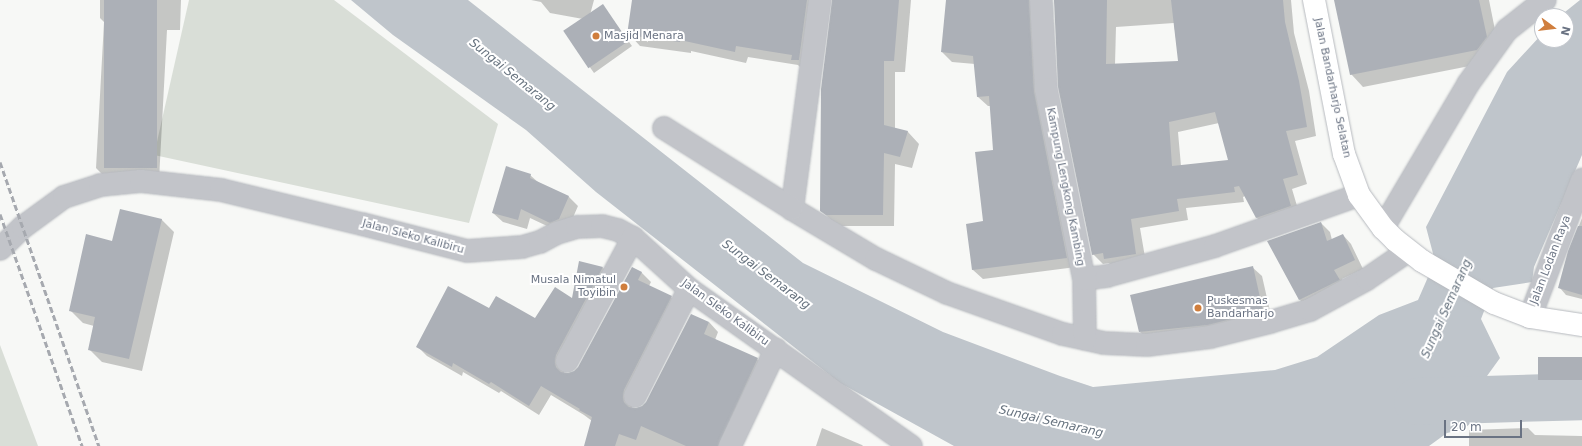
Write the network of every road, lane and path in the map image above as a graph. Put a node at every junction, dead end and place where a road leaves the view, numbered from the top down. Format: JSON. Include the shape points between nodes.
{"nodes":[{"id":1,"x":820,"y":0,"type":"edge"},
{"id":2,"x":1042,"y":0,"type":"edge"},
{"id":3,"x":1314,"y":0,"type":"edge"},
{"id":4,"x":1545,"y":0,"type":"edge"},
{"id":5,"x":664,"y":128,"type":"dead end"},
{"id":6,"x":1582,"y":180,"type":"edge"},
{"id":7,"x":1359,"y":195,"type":"junction"},
{"id":8,"x":792,"y":209,"type":"junction"},
{"id":9,"x":1383,"y":228,"type":"junction"},
{"id":10,"x":633,"y":238,"type":"junction"},
{"id":11,"x":0,"y":249,"type":"edge"},
{"id":12,"x":1415,"y":256,"type":"junction"},
{"id":13,"x":1084,"y":279,"type":"junction"},
{"id":14,"x":689,"y":289,"type":"junction"},
{"id":15,"x":1530,"y":317,"type":"junction"},
{"id":16,"x":1582,"y":325,"type":"edge"},
{"id":17,"x":1086,"y":339,"type":"junction"},
{"id":18,"x":776,"y":349,"type":"junction"},
{"id":19,"x":567,"y":361,"type":"dead end"},
{"id":20,"x":635,"y":396,"type":"dead end"},
{"id":21,"x":730,"y":446,"type":"edge"},
{"id":22,"x":911,"y":446,"type":"edge"}],
"edges":[{"from":1,"to":8,"type":"street"},
{"from":2,"to":13,"type":"street","name":"Kampung Lengkong Kambing","via":[[1046,89]]},
{"from":3,"to":7,"type":"street","name":"Jalan Bandarharjo Selatan","via":[[1344,154]]},
{"from":4,"to":9,"type":"street","via":[[1507,30],[1468,84]]},
{"from":5,"to":8,"type":"street"},
{"from":6,"to":15,"type":"street","name":"Jalan Lodan Raya"},
{"from":7,"to":9,"type":"street","name":"Jalan Bandarharjo Selatan"},
{"from":7,"to":13,"type":"street","name":"Kampung Lengkong Kambing","via":[[1215,246],[1107,276]]},
{"from":8,"to":17,"type":"street","via":[[876,259],[947,293],[1063,334]]},
{"from":9,"to":12,"type":"street","name":"Jalan Bandarharjo Selatan"},
{"from":10,"to":11,"type":"street","name":"Jalan Sleko Kalibiru","via":[[618,230],[586,226],[557,233],[540,242],[522,247],[467,251],[221,190],[141,181],[100,185],[64,197],[23,227]]},
{"from":10,"to":14,"type":"street","name":"Jalan Sleko Kalibiru"},
{"from":10,"to":19,"type":"street"},
{"from":12,"to":15,"type":"street","name":"Jalan Bandarharjo Selatan","via":[[1494,303]]},
{"from":12,"to":17,"type":"street","via":[[1310,310],[1270,322],[1210,337],[1147,345],[1104,343]]},
{"from":13,"to":17,"type":"street"},
{"from":14,"to":18,"type":"street","name":"Jalan Sleko Kalibiru"},
{"from":14,"to":20,"type":"street"},
{"from":15,"to":16,"type":"street","name":"Jalan Bandarharjo Selatan"},
{"from":18,"to":21,"type":"street"},
{"from":18,"to":22,"type":"street","name":"Jalan Sleko Kalibiru"}]}
